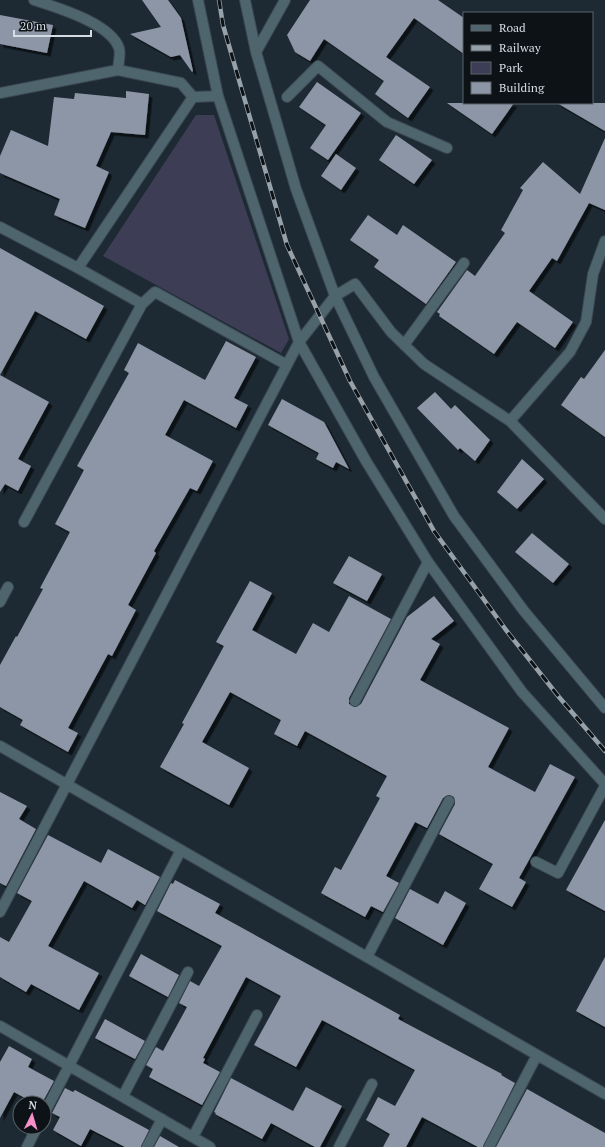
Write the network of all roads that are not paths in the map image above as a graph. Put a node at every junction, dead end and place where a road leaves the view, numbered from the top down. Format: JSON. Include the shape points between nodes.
{"nodes":[{"id":1,"x":34,"y":0,"type":"edge"},
{"id":2,"x":198,"y":0,"type":"edge"},
{"id":3,"x":245,"y":0,"type":"edge"},
{"id":4,"x":285,"y":0,"type":"edge"},
{"id":5,"x":256,"y":52,"type":"junction"},
{"id":6,"x":118,"y":70,"type":"junction"},
{"id":7,"x":0,"y":93,"type":"edge"},
{"id":8,"x":193,"y":96,"type":"junction"},
{"id":9,"x":218,"y":96,"type":"junction"},
{"id":10,"x":287,"y":97,"type":"dead end"},
{"id":11,"x":447,"y":148,"type":"dead end"},
{"id":12,"x":0,"y":226,"type":"edge"},
{"id":13,"x":605,"y":241,"type":"edge"},
{"id":14,"x":464,"y":263,"type":"dead end"},
{"id":15,"x":78,"y":268,"type":"junction"},
{"id":16,"x":335,"y":296,"type":"junction"},
{"id":17,"x":142,"y":304,"type":"junction"},
{"id":18,"x":299,"y":342,"type":"junction"},
{"id":19,"x":404,"y":345,"type":"junction"},
{"id":20,"x":287,"y":365,"type":"junction"},
{"id":21,"x":510,"y":422,"type":"junction"},
{"id":22,"x":605,"y":519,"type":"edge"},
{"id":23,"x":24,"y":522,"type":"dead end"},
{"id":24,"x":428,"y":562,"type":"junction"},
{"id":25,"x":8,"y":586,"type":"dead end"},
{"id":26,"x":0,"y":602,"type":"edge"},
{"id":27,"x":355,"y":701,"type":"dead end"},
{"id":28,"x":605,"y":708,"type":"edge"},
{"id":29,"x":0,"y":746,"type":"edge"},
{"id":30,"x":67,"y":784,"type":"junction"},
{"id":31,"x":605,"y":785,"type":"edge"},
{"id":32,"x":448,"y":801,"type":"dead end"},
{"id":33,"x":181,"y":850,"type":"junction"},
{"id":34,"x":536,"y":862,"type":"dead end"},
{"id":35,"x":0,"y":912,"type":"edge"},
{"id":36,"x":367,"y":957,"type":"junction"},
{"id":37,"x":188,"y":972,"type":"dead end"},
{"id":38,"x":257,"y":1015,"type":"dead end"},
{"id":39,"x":0,"y":1026,"type":"edge"},
{"id":40,"x":537,"y":1055,"type":"junction"},
{"id":41,"x":69,"y":1066,"type":"junction"},
{"id":42,"x":372,"y":1084,"type":"dead end"},
{"id":43,"x":605,"y":1094,"type":"edge"},
{"id":44,"x":123,"y":1096,"type":"junction"},
{"id":45,"x":52,"y":1099,"type":"edge"},
{"id":46,"x":162,"y":1119,"type":"junction"},
{"id":47,"x":33,"y":1135,"type":"edge"},
{"id":48,"x":193,"y":1137,"type":"junction"},
{"id":49,"x":27,"y":1147,"type":"edge"},
{"id":50,"x":147,"y":1147,"type":"edge"},
{"id":51,"x":210,"y":1147,"type":"edge"},
{"id":52,"x":339,"y":1147,"type":"edge"},
{"id":53,"x":489,"y":1147,"type":"edge"}],
"edges":[{"from":1,"to":6,"type":"street","via":[[68,11],[108,31],[119,49]]},
{"from":2,"to":9,"type":"street"},
{"from":3,"to":5,"type":"street"},
{"from":4,"to":5,"type":"street"},
{"from":5,"to":16,"type":"street","via":[[296,189]]},
{"from":6,"to":7,"type":"street"},
{"from":6,"to":8,"type":"street","via":[[181,83]]},
{"from":8,"to":9,"type":"street"},
{"from":8,"to":15,"type":"street"},
{"from":9,"to":18,"type":"street"},
{"from":10,"to":11,"type":"street","via":[[318,66],[388,122]]},
{"from":12,"to":15,"type":"street"},
{"from":13,"to":21,"type":"street","via":[[593,274],[586,322],[570,352]]},
{"from":14,"to":19,"type":"street"},
{"from":15,"to":17,"type":"street"},
{"from":16,"to":18,"type":"street"},
{"from":16,"to":19,"type":"street","via":[[355,284],[390,332]]},
{"from":16,"to":28,"type":"street","via":[[374,377],[454,516],[524,611]]},
{"from":17,"to":20,"type":"street","via":[[155,292]]},
{"from":17,"to":23,"type":"street"},
{"from":18,"to":20,"type":"street"},
{"from":18,"to":24,"type":"street","via":[[366,461]]},
{"from":19,"to":21,"type":"street","via":[[424,364]]},
{"from":20,"to":30,"type":"street"},
{"from":21,"to":22,"type":"street"},
{"from":24,"to":27,"type":"street"},
{"from":24,"to":31,"type":"street","via":[[522,692]]},
{"from":25,"to":26,"type":"street"},
{"from":29,"to":30,"type":"street"},
{"from":30,"to":33,"type":"street"},
{"from":30,"to":35,"type":"street"},
{"from":31,"to":34,"type":"street","via":[[558,873]]},
{"from":32,"to":36,"type":"street"},
{"from":33,"to":36,"type":"street"},
{"from":33,"to":41,"type":"street"},
{"from":36,"to":40,"type":"street"},
{"from":37,"to":44,"type":"street"},
{"from":38,"to":48,"type":"street"},
{"from":39,"to":41,"type":"street"},
{"from":40,"to":43,"type":"street"},
{"from":40,"to":53,"type":"street"},
{"from":41,"to":44,"type":"street"},
{"from":41,"to":45,"type":"street"},
{"from":42,"to":52,"type":"street"},
{"from":44,"to":46,"type":"street"},
{"from":46,"to":48,"type":"street"},
{"from":46,"to":50,"type":"street"},
{"from":47,"to":49,"type":"street"},
{"from":48,"to":51,"type":"street"}]}
